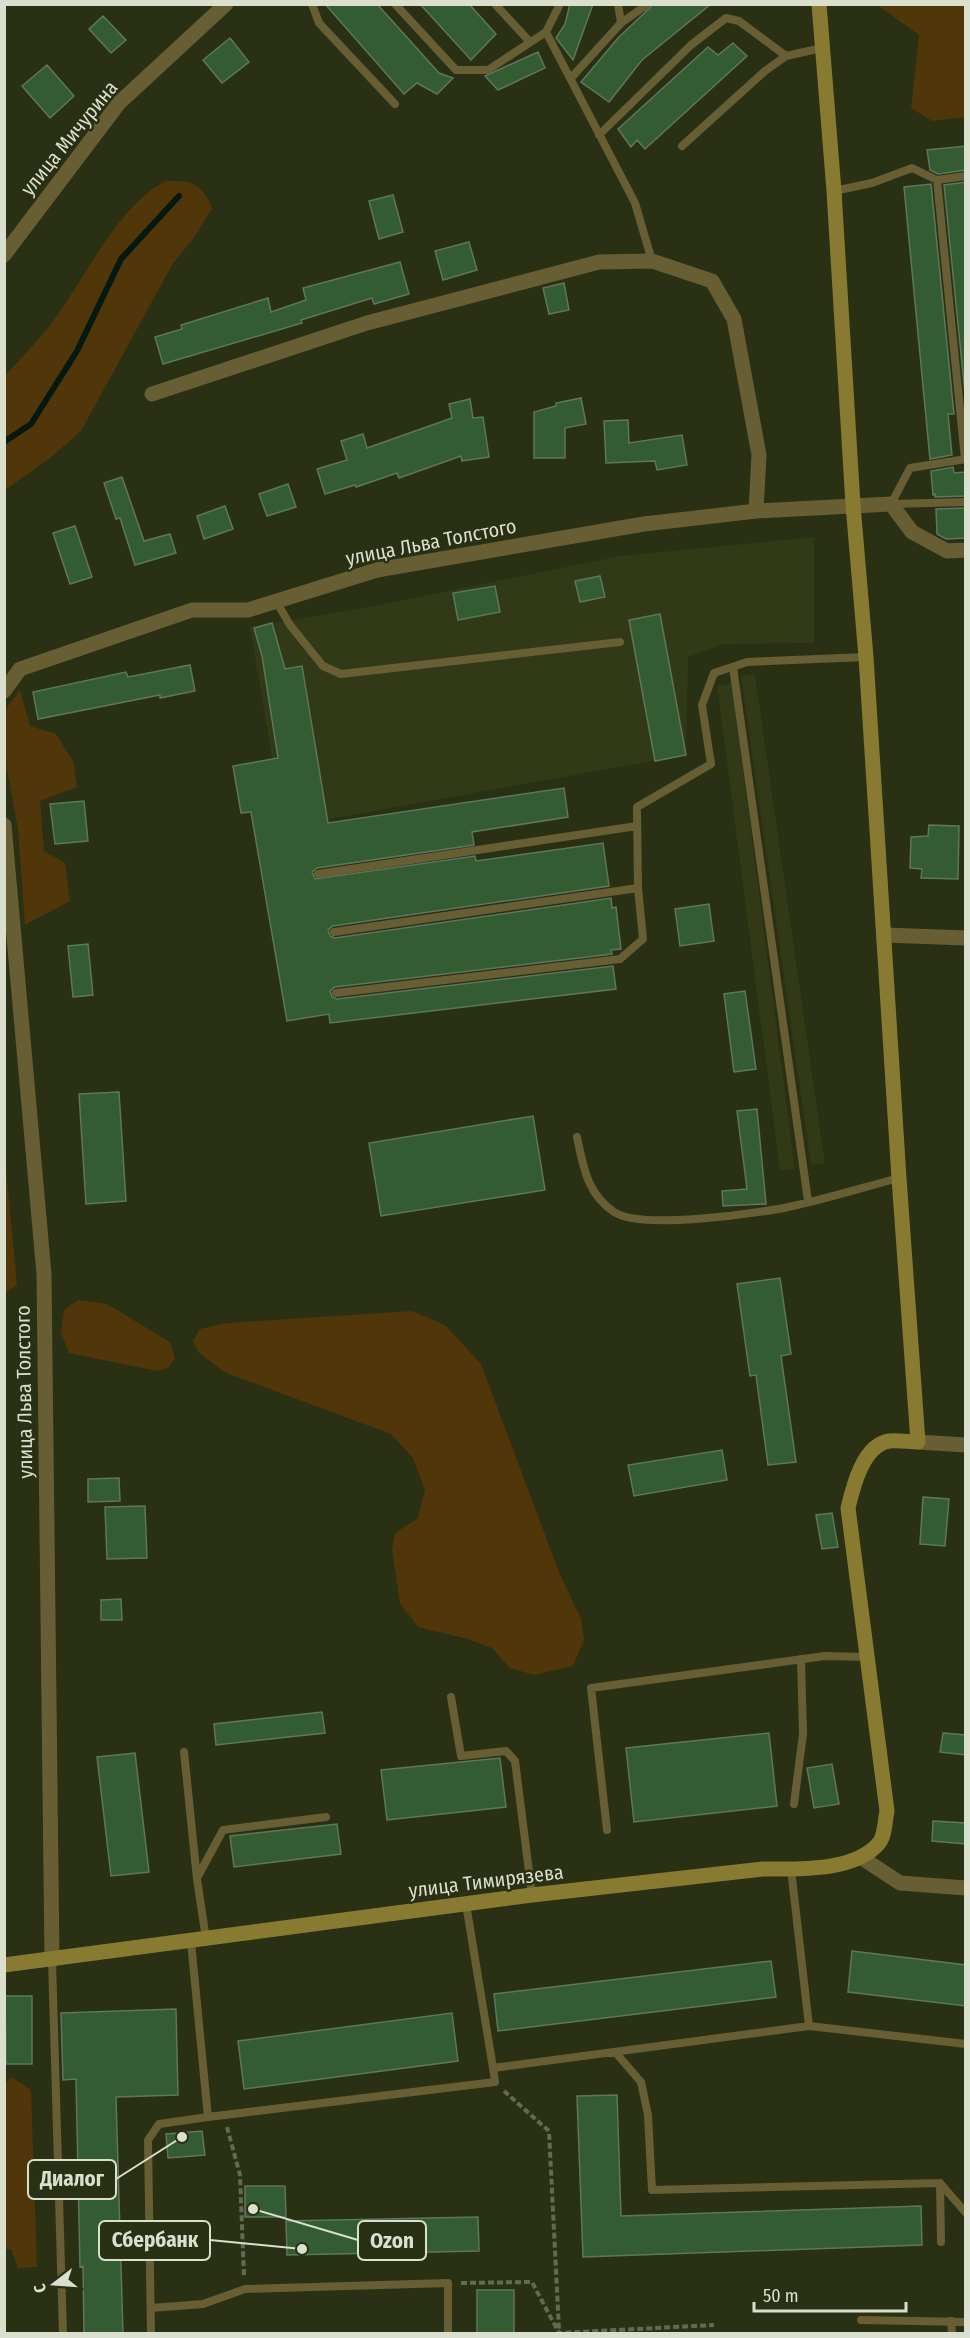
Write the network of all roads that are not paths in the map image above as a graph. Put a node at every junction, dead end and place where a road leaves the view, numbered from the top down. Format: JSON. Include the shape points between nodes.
{"nodes":[{"id":1,"x":226,"y":4,"type":"edge"},
{"id":2,"x":312,"y":4,"type":"edge"},
{"id":3,"x":395,"y":4,"type":"edge"},
{"id":4,"x":495,"y":4,"type":"edge"},
{"id":5,"x":560,"y":4,"type":"edge"},
{"id":6,"x":618,"y":4,"type":"edge"},
{"id":7,"x":648,"y":4,"type":"edge"},
{"id":8,"x":819,"y":4,"type":"edge"},
{"id":9,"x":621,"y":23,"type":"junction"},
{"id":10,"x":546,"y":32,"type":"junction"},
{"id":11,"x":530,"y":42,"type":"junction"},
{"id":12,"x":822,"y":48,"type":"junction"},
{"id":13,"x":786,"y":56,"type":"junction"},
{"id":14,"x":571,"y":78,"type":"junction"},
{"id":15,"x":395,"y":104,"type":"dead end"},
{"id":16,"x":598,"y":135,"type":"junction"},
{"id":17,"x":682,"y":146,"type":"dead end"},
{"id":18,"x":966,"y":176,"type":"edge"},
{"id":19,"x":937,"y":180,"type":"junction"},
{"id":20,"x":834,"y":191,"type":"junction"},
{"id":21,"x":4,"y":255,"type":"edge"},
{"id":22,"x":652,"y":261,"type":"junction"},
{"id":23,"x":152,"y":394,"type":"dead end"},
{"id":24,"x":965,"y":459,"type":"edge"},
{"id":25,"x":966,"y":502,"type":"edge"},
{"id":26,"x":853,"y":504,"type":"junction"},
{"id":27,"x":891,"y":504,"type":"junction"},
{"id":28,"x":756,"y":511,"type":"junction"},
{"id":29,"x":966,"y":550,"type":"edge"},
{"id":30,"x":276,"y":601,"type":"junction"},
{"id":31,"x":620,"y":642,"type":"dead end"},
{"id":32,"x":867,"y":657,"type":"junction"},
{"id":33,"x":733,"y":667,"type":"junction"},
{"id":34,"x":12,"y":669,"type":"edge"},
{"id":35,"x":4,"y":691,"type":"edge"},
{"id":36,"x":4,"y":825,"type":"edge"},
{"id":37,"x":638,"y":826,"type":"junction"},
{"id":38,"x":318,"y":874,"type":"dead end"},
{"id":39,"x":638,"y":888,"type":"junction"},
{"id":40,"x":334,"y":932,"type":"dead end"},
{"id":41,"x":885,"y":934,"type":"junction"},
{"id":42,"x":966,"y":938,"type":"edge"},
{"id":43,"x":336,"y":993,"type":"dead end"},
{"id":44,"x":577,"y":1137,"type":"dead end"},
{"id":45,"x":899,"y":1178,"type":"junction"},
{"id":46,"x":808,"y":1202,"type":"junction"},
{"id":47,"x":918,"y":1442,"type":"junction"},
{"id":48,"x":966,"y":1445,"type":"edge"},
{"id":49,"x":866,"y":1657,"type":"junction"},
{"id":50,"x":801,"y":1659,"type":"junction"},
{"id":51,"x":451,"y":1697,"type":"dead end"},
{"id":52,"x":184,"y":1752,"type":"dead end"},
{"id":53,"x":794,"y":1804,"type":"dead end"},
{"id":54,"x":326,"y":1816,"type":"dead end"},
{"id":55,"x":607,"y":1830,"type":"dead end"},
{"id":56,"x":862,"y":1858,"type":"junction"},
{"id":57,"x":791,"y":1869,"type":"junction"},
{"id":58,"x":197,"y":1879,"type":"junction"},
{"id":59,"x":966,"y":1888,"type":"edge"},
{"id":60,"x":532,"y":1895,"type":"junction"},
{"id":61,"x":466,"y":1904,"type":"junction"},
{"id":62,"x":199,"y":1940,"type":"junction"},
{"id":63,"x":52,"y":1960,"type":"junction"},
{"id":64,"x":4,"y":1965,"type":"edge"},
{"id":65,"x":809,"y":2026,"type":"junction"},
{"id":66,"x":966,"y":2044,"type":"edge"},
{"id":67,"x":616,"y":2054,"type":"junction"},
{"id":68,"x":493,"y":2068,"type":"junction"},
{"id":69,"x":208,"y":2117,"type":"junction"},
{"id":70,"x":940,"y":2183,"type":"junction"},
{"id":71,"x":966,"y":2213,"type":"edge"},
{"id":72,"x":940,"y":2242,"type":"dead end"},
{"id":73,"x":151,"y":2308,"type":"junction"},
{"id":74,"x":861,"y":2320,"type":"dead end"},
{"id":75,"x":951,"y":2321,"type":"junction"},
{"id":76,"x":966,"y":2322,"type":"edge"},
{"id":77,"x":63,"y":2334,"type":"edge"},
{"id":78,"x":151,"y":2334,"type":"edge"},
{"id":79,"x":448,"y":2334,"type":"edge"},
{"id":80,"x":952,"y":2334,"type":"edge"}],
"edges":[{"from":1,"to":21,"type":"street","name":"улица Мичурина","via":[[119,103]]},
{"from":2,"to":15,"type":"lane","via":[[319,23]]},
{"from":3,"to":11,"type":"lane","via":[[456,70],[488,70]]},
{"from":4,"to":11,"type":"lane"},
{"from":5,"to":10,"type":"lane"},
{"from":6,"to":9,"type":"lane"},
{"from":7,"to":9,"type":"lane"},
{"from":8,"to":12,"type":"street"},
{"from":9,"to":14,"type":"lane"},
{"from":10,"to":11,"type":"lane"},
{"from":10,"to":14,"type":"lane"},
{"from":12,"to":13,"type":"lane"},
{"from":12,"to":20,"type":"street"},
{"from":13,"to":16,"type":"lane","via":[[738,21],[726,18],[691,45]]},
{"from":13,"to":17,"type":"lane"},
{"from":14,"to":16,"type":"lane"},
{"from":16,"to":22,"type":"lane","via":[[635,203]]},
{"from":18,"to":19,"type":"lane"},
{"from":19,"to":20,"type":"lane","via":[[912,168],[872,183]]},
{"from":19,"to":24,"type":"lane"},
{"from":20,"to":26,"type":"street"},
{"from":22,"to":23,"type":"street","via":[[599,262],[366,322]]},
{"from":22,"to":28,"type":"street","via":[[712,281],[734,320],[759,455]]},
{"from":24,"to":27,"type":"lane","via":[[910,468]]},
{"from":25,"to":27,"type":"lane"},
{"from":26,"to":27,"type":"street","name":"улица Льва Толстого"},
{"from":26,"to":28,"type":"street","name":"улица Льва Толстого"},
{"from":26,"to":32,"type":"street"},
{"from":27,"to":29,"type":"street","via":[[912,532],[947,551]]},
{"from":28,"to":30,"type":"street","name":"улица Льва Толстого","via":[[644,524],[377,570]]},
{"from":30,"to":31,"type":"lane","via":[[323,666],[341,674]]},
{"from":30,"to":34,"type":"street","name":"улица Льва Толстого","via":[[248,610],[192,610]]},
{"from":32,"to":33,"type":"lane","via":[[747,662]]},
{"from":32,"to":41,"type":"street"},
{"from":33,"to":37,"type":"lane","via":[[714,673],[702,705],[711,764],[637,807]]},
{"from":33,"to":46,"type":"lane"},
{"from":34,"to":35,"type":"street","name":"улица Льва Толстого"},
{"from":36,"to":63,"type":"street","name":"улица Льва Толстого","via":[[44,1274]]},
{"from":37,"to":38,"type":"lane"},
{"from":37,"to":39,"type":"lane"},
{"from":39,"to":40,"type":"lane"},
{"from":39,"to":43,"type":"lane","via":[[642,939],[620,960]]},
{"from":41,"to":42,"type":"street"},
{"from":41,"to":45,"type":"street"},
{"from":44,"to":46,"type":"lane","via":[[586,1180],[597,1197],[628,1219],[674,1221]]},
{"from":45,"to":46,"type":"lane"},
{"from":45,"to":47,"type":"street"},
{"from":47,"to":48,"type":"street"},
{"from":47,"to":49,"type":"street","via":[[886,1441],[867,1456],[854,1483],[848,1508]]},
{"from":49,"to":50,"type":"lane"},
{"from":49,"to":56,"type":"street","via":[[887,1812],[881,1842]]},
{"from":50,"to":53,"type":"lane","via":[[803,1734]]},
{"from":50,"to":55,"type":"lane","via":[[591,1688]]},
{"from":51,"to":60,"type":"lane","via":[[461,1756],[506,1751],[515,1761]]},
{"from":52,"to":58,"type":"lane"},
{"from":54,"to":58,"type":"lane","via":[[223,1830]]},
{"from":56,"to":57,"type":"street","name":"улица Тимирязева"},
{"from":56,"to":59,"type":"street","via":[[900,1883]]},
{"from":57,"to":60,"type":"street","name":"улица Тимирязева"},
{"from":57,"to":65,"type":"lane"},
{"from":58,"to":62,"type":"lane"},
{"from":60,"to":61,"type":"street","name":"улица Тимирязева"},
{"from":61,"to":62,"type":"street","name":"улица Тимирязева"},
{"from":61,"to":68,"type":"lane"},
{"from":62,"to":63,"type":"street","name":"улица Тимирязева"},
{"from":62,"to":69,"type":"lane"},
{"from":63,"to":64,"type":"street","name":"улица Тимирязева"},
{"from":63,"to":77,"type":"lane"},
{"from":65,"to":66,"type":"lane"},
{"from":65,"to":67,"type":"lane"},
{"from":67,"to":68,"type":"lane"},
{"from":67,"to":70,"type":"lane","via":[[641,2082],[648,2115],[652,2190]]},
{"from":68,"to":69,"type":"lane","via":[[495,2082]]},
{"from":69,"to":73,"type":"lane","via":[[159,2124],[148,2140]]},
{"from":70,"to":71,"type":"lane"},
{"from":70,"to":72,"type":"lane"},
{"from":73,"to":78,"type":"lane"},
{"from":73,"to":79,"type":"lane","via":[[203,2304],[245,2289],[448,2283]]},
{"from":74,"to":75,"type":"lane"},
{"from":75,"to":76,"type":"lane"},
{"from":75,"to":80,"type":"lane"}]}
